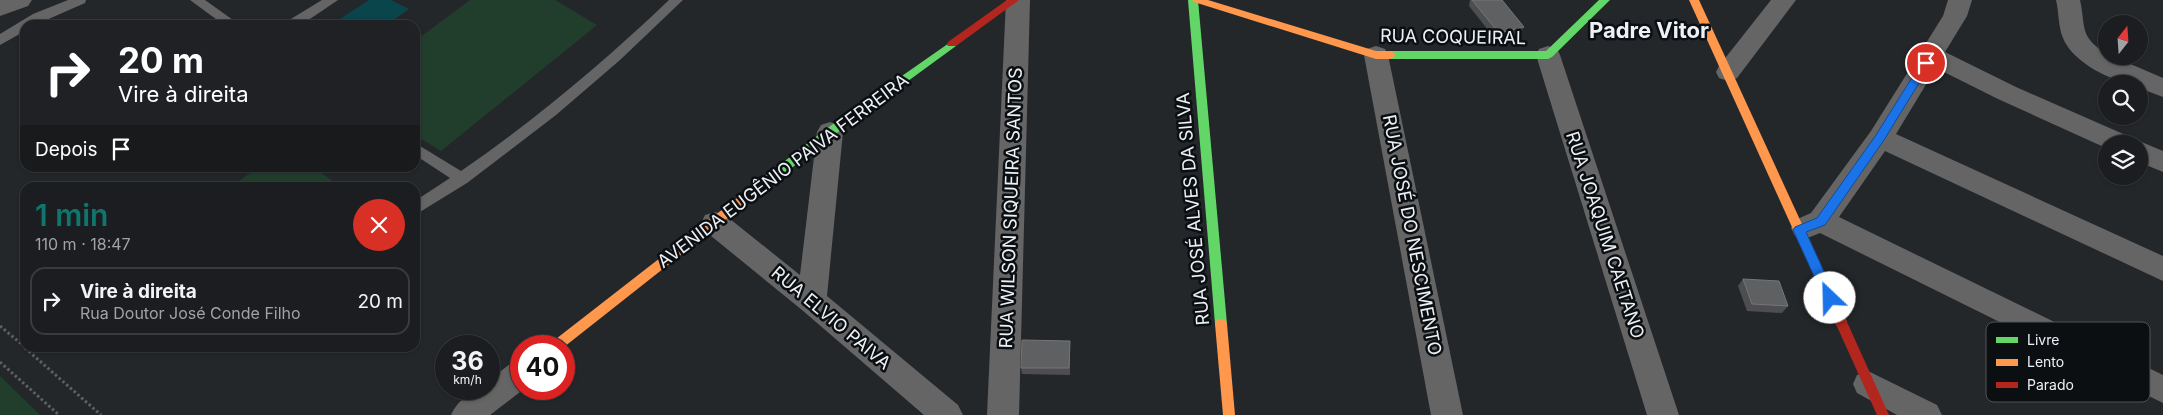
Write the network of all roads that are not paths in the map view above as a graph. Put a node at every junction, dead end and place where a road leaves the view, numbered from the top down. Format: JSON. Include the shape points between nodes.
{"nodes":[{"id":1,"x":20,"y":0,"type":"edge"},
{"id":2,"x":80,"y":0,"type":"edge"},
{"id":3,"x":196,"y":0,"type":"edge"},
{"id":4,"x":332,"y":0,"type":"edge"},
{"id":5,"x":677,"y":0,"type":"edge"},
{"id":6,"x":1014,"y":0,"type":"edge"},
{"id":7,"x":1018,"y":0,"type":"edge"},
{"id":8,"x":1193,"y":0,"type":"edge"},
{"id":9,"x":1197,"y":0,"type":"edge"},
{"id":10,"x":1605,"y":0,"type":"edge"},
{"id":11,"x":1694,"y":0,"type":"edge"},
{"id":12,"x":1784,"y":0,"type":"edge"},
{"id":13,"x":1960,"y":0,"type":"edge"},
{"id":14,"x":2068,"y":0,"type":"edge"},
{"id":15,"x":0,"y":8,"type":"edge"},
{"id":16,"x":33,"y":20,"type":"edge"},
{"id":17,"x":226,"y":20,"type":"edge"},
{"id":18,"x":299,"y":20,"type":"edge"},
{"id":19,"x":20,"y":28,"type":"edge"},
{"id":20,"x":0,"y":40,"type":"edge"},
{"id":21,"x":1930,"y":54,"type":"junction"},
{"id":22,"x":1376,"y":55,"type":"junction"},
{"id":23,"x":1548,"y":55,"type":"junction"},
{"id":24,"x":1728,"y":72,"type":"junction"},
{"id":25,"x":2163,"y":88,"type":"edge"},
{"id":26,"x":830,"y":132,"type":"junction"},
{"id":27,"x":2101,"y":135,"type":"edge"},
{"id":28,"x":1880,"y":138,"type":"junction"},
{"id":29,"x":420,"y":151,"type":"edge"},
{"id":30,"x":2148,"y":156,"type":"edge"},
{"id":31,"x":2163,"y":162,"type":"edge"},
{"id":32,"x":462,"y":179,"type":"junction"},
{"id":33,"x":420,"y":206,"type":"edge"},
{"id":34,"x":715,"y":223,"type":"junction"},
{"id":35,"x":1810,"y":226,"type":"junction"},
{"id":36,"x":2163,"y":269,"type":"edge"},
{"id":37,"x":812,"y":301,"type":"junction"},
{"id":38,"x":2017,"y":322,"type":"edge"},
{"id":39,"x":570,"y":335,"type":"edge"},
{"id":40,"x":510,"y":382,"type":"edge"},
{"id":41,"x":1868,"y":384,"type":"junction"},
{"id":42,"x":2150,"y":384,"type":"edge"},
{"id":43,"x":2163,"y":390,"type":"edge"},
{"id":44,"x":470,"y":414,"type":"edge"},
{"id":45,"x":947,"y":415,"type":"edge"},
{"id":46,"x":1003,"y":415,"type":"edge"},
{"id":47,"x":1229,"y":415,"type":"edge"},
{"id":48,"x":1447,"y":415,"type":"edge"},
{"id":49,"x":1663,"y":415,"type":"edge"},
{"id":50,"x":1883,"y":415,"type":"edge"},
{"id":51,"x":1926,"y":415,"type":"edge"}],
"edges":[{"from":1,"to":15,"type":"street"},
{"from":2,"to":16,"type":"lane"},
{"from":3,"to":17,"type":"lane"},
{"from":4,"to":18,"type":"lane"},
{"from":5,"to":32,"type":"lane","via":[[636,40],[547,115]]},
{"from":6,"to":26,"type":"street","name":"AVENIDA EUGÊNIO PAIVA FERREIRA"},
{"from":7,"to":46,"type":"street","name":"RUA WILSON SIQUEIRA SANTOS"},
{"from":8,"to":47,"type":"street","name":"RUA JOSÉ ALVES DA SILVA"},
{"from":9,"to":22,"type":"street","name":"RUA COQUEIRAL"},
{"from":10,"to":23,"type":"street","name":"RUA COQUEIRAL"},
{"from":11,"to":24,"type":"street"},
{"from":12,"to":24,"type":"street"},
{"from":13,"to":21,"type":"street","via":[[1955,16]]},
{"from":14,"to":25,"type":"street","via":[[2075,39],[2081,48]]},
{"from":19,"to":20,"type":"lane"},
{"from":21,"to":27,"type":"street"},
{"from":21,"to":28,"type":"street"},
{"from":22,"to":23,"type":"street","name":"RUA COQUEIRAL"},
{"from":22,"to":48,"type":"street","name":"RUA JOSÉ DO NESCIMENTO"},
{"from":23,"to":49,"type":"street","name":"RUA JOAQUIM CAETANO"},
{"from":24,"to":35,"type":"street"},
{"from":26,"to":34,"type":"street","name":"AVENIDA EUGÊNIO PAIVA FERREIRA"},
{"from":26,"to":37,"type":"street"},
{"from":28,"to":35,"type":"street"},
{"from":28,"to":36,"type":"street"},
{"from":29,"to":32,"type":"lane"},
{"from":30,"to":31,"type":"street"},
{"from":32,"to":33,"type":"lane"},
{"from":34,"to":37,"type":"street","name":"RUA ELVIO PAIVA"},
{"from":34,"to":39,"type":"street","name":"AVENIDA EUGÊNIO PAIVA FERREIRA"},
{"from":35,"to":38,"type":"street"},
{"from":35,"to":41,"type":"street"},
{"from":37,"to":45,"type":"street","name":"RUA ELVIO PAIVA"},
{"from":40,"to":44,"type":"street"},
{"from":41,"to":50,"type":"street"},
{"from":41,"to":51,"type":"street"},
{"from":42,"to":43,"type":"street"}]}
